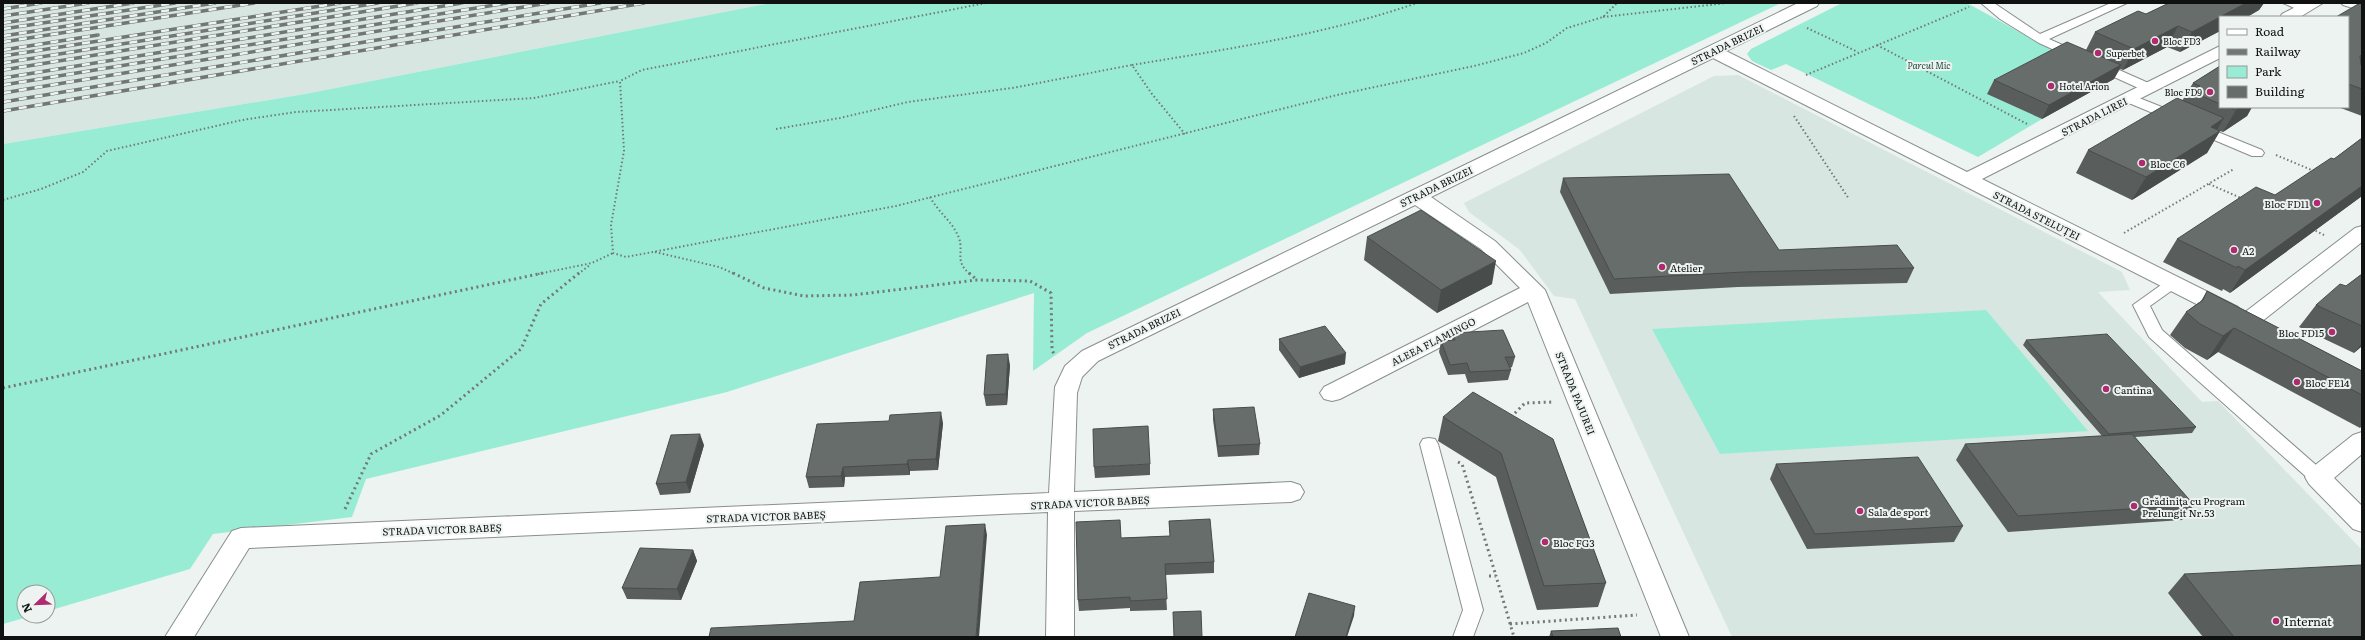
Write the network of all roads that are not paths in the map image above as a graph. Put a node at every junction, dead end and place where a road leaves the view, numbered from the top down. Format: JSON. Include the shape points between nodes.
{"nodes":[{"id":1,"x":1811,"y":3,"type":"edge"},
{"id":2,"x":1987,"y":3,"type":"edge"},
{"id":3,"x":2121,"y":3,"type":"edge"},
{"id":4,"x":2348,"y":3,"type":"edge"},
{"id":5,"x":2302,"y":5,"type":"edge"},
{"id":6,"x":2362,"y":8,"type":"edge"},
{"id":7,"x":2289,"y":16,"type":"edge"},
{"id":8,"x":2042,"y":38,"type":"junction"},
{"id":9,"x":1713,"y":51,"type":"junction"},
{"id":10,"x":2219,"y":53,"type":"edge"},
{"id":11,"x":2149,"y":88,"type":"junction"},
{"id":12,"x":2129,"y":98,"type":"junction"},
{"id":13,"x":2263,"y":153,"type":"road end"},
{"id":14,"x":1968,"y":179,"type":"junction"},
{"id":15,"x":1416,"y":196,"type":"junction"},
{"id":16,"x":2354,"y":238,"type":"edge"},
{"id":17,"x":2172,"y":283,"type":"junction"},
{"id":18,"x":1534,"y":290,"type":"junction"},
{"id":19,"x":2248,"y":321,"type":"junction"},
{"id":20,"x":2269,"y":332,"type":"edge"},
{"id":21,"x":1332,"y":393,"type":"dead end"},
{"id":22,"x":2362,"y":441,"type":"edge"},
{"id":23,"x":1429,"y":444,"type":"dead end"},
{"id":24,"x":2318,"y":477,"type":"junction"},
{"id":25,"x":1291,"y":492,"type":"dead end"},
{"id":26,"x":1061,"y":503,"type":"junction"},
{"id":27,"x":2362,"y":522,"type":"edge"},
{"id":28,"x":179,"y":637,"type":"edge"},
{"id":29,"x":1060,"y":637,"type":"edge"},
{"id":30,"x":1463,"y":637,"type":"edge"},
{"id":31,"x":1675,"y":637,"type":"edge"}],
"edges":[{"from":1,"to":9,"type":"street","name":"STRADA BRIZEI"},
{"from":2,"to":8,"type":"lane","via":[[2003,18]]},
{"from":3,"to":8,"type":"lane"},
{"from":4,"to":6,"type":"lane"},
{"from":5,"to":7,"type":"street"},
{"from":8,"to":11,"type":"lane","via":[[2069,53]]},
{"from":9,"to":14,"type":"street","name":"STRADA STELUȚEI"},
{"from":9,"to":15,"type":"street","name":"STRADA BRIZEI"},
{"from":10,"to":11,"type":"street","name":"STRADA LIREI"},
{"from":11,"to":12,"type":"street","name":"STRADA LIREI"},
{"from":12,"to":13,"type":"lane"},
{"from":12,"to":14,"type":"street","name":"STRADA LIREI"},
{"from":14,"to":17,"type":"street","name":"STRADA STELUȚEI"},
{"from":15,"to":18,"type":"street","name":"STRADA PAJUREI","via":[[1488,245]]},
{"from":15,"to":26,"type":"street","name":"STRADA BRIZEI","via":[[1108,345],[1076,368],[1068,379],[1065,393]]},
{"from":16,"to":19,"type":"street"},
{"from":17,"to":19,"type":"street","name":"STRADA STELUȚEI"},
{"from":17,"to":24,"type":"lane","via":[[2141,305],[2155,333]]},
{"from":18,"to":21,"type":"street","name":"ALEEA FLAMINGO"},
{"from":18,"to":31,"type":"street","name":"STRADA PAJUREI"},
{"from":19,"to":20,"type":"street","name":"STRADA STELUȚEI"},
{"from":22,"to":24,"type":"street"},
{"from":23,"to":30,"type":"lane","via":[[1473,610]]},
{"from":24,"to":27,"type":"street"},
{"from":25,"to":26,"type":"street","name":"STRADA VICTOR BABEȘ"},
{"from":26,"to":28,"type":"street","name":"STRADA VICTOR BABEȘ","via":[[241,538]]},
{"from":26,"to":29,"type":"street"}]}
